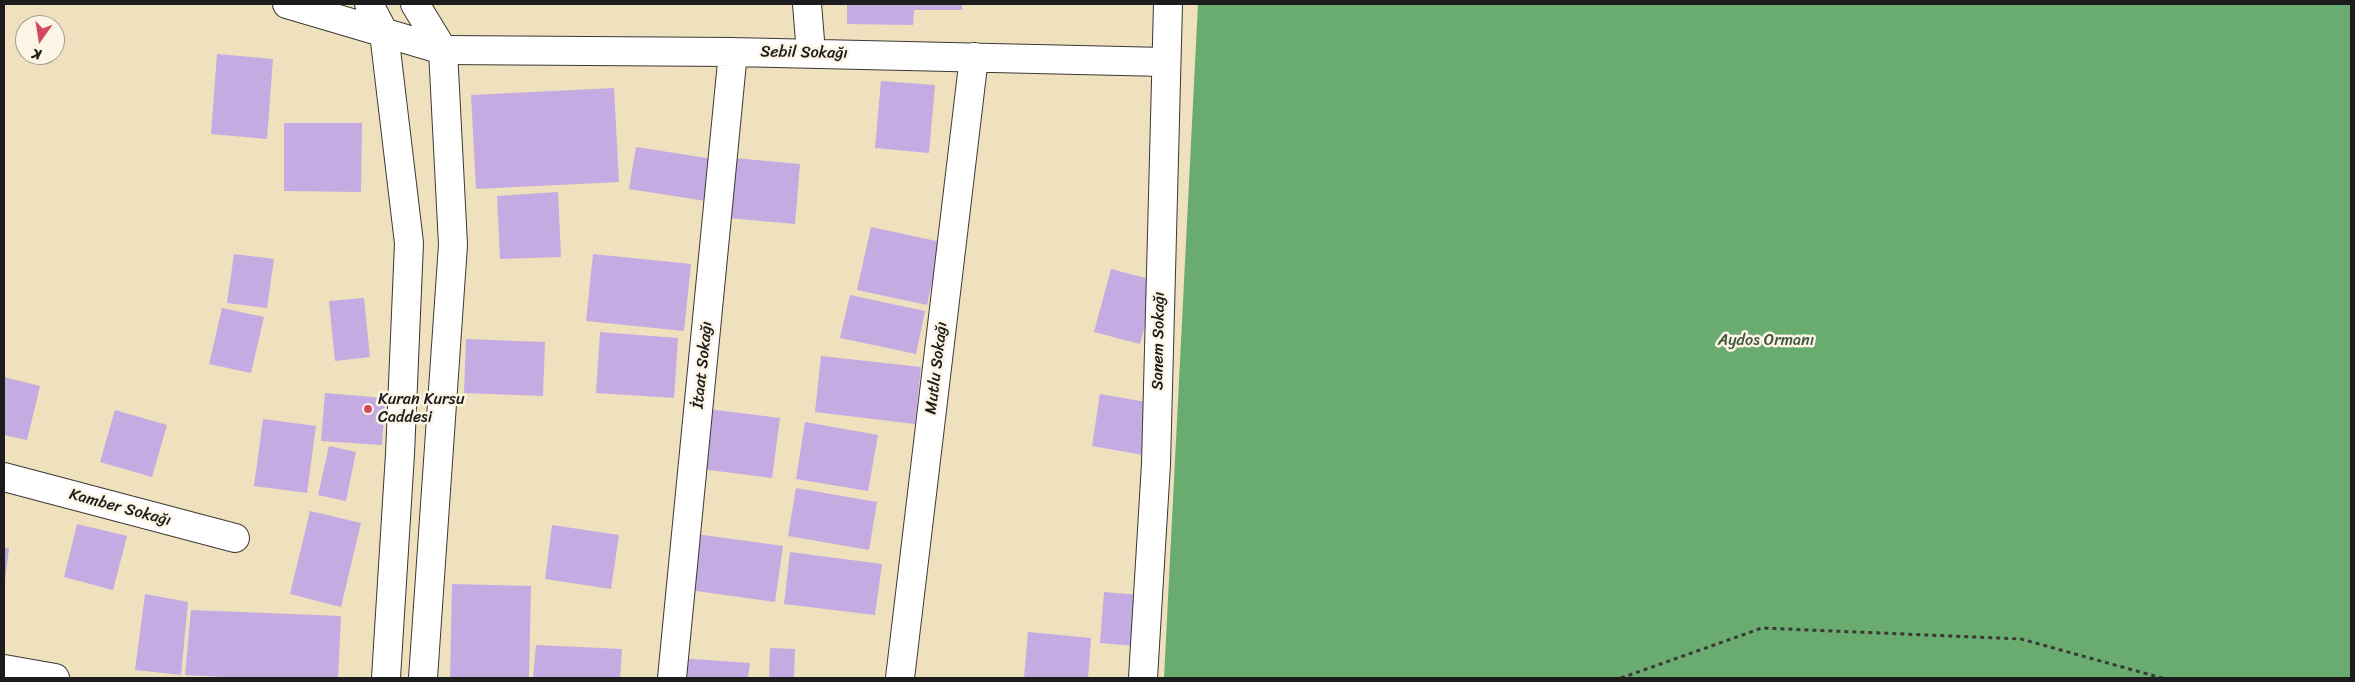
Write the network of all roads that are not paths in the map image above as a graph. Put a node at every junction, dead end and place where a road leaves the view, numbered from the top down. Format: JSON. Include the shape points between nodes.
{"nodes":[{"id":1,"x":287,"y":4,"type":"edge"},
{"id":2,"x":369,"y":4,"type":"edge"},
{"id":3,"x":415,"y":4,"type":"edge"},
{"id":4,"x":807,"y":4,"type":"edge"},
{"id":5,"x":1168,"y":4,"type":"edge"},
{"id":6,"x":384,"y":33,"type":"junction"},
{"id":7,"x":443,"y":50,"type":"junction"},
{"id":8,"x":733,"y":52,"type":"junction"},
{"id":9,"x":811,"y":53,"type":"junction"},
{"id":10,"x":974,"y":57,"type":"junction"},
{"id":11,"x":1166,"y":62,"type":"junction"},
{"id":12,"x":4,"y":477,"type":"edge"},
{"id":13,"x":235,"y":538,"type":"dead end"},
{"id":14,"x":4,"y":669,"type":"edge"},
{"id":15,"x":55,"y":678,"type":"edge"},
{"id":16,"x":386,"y":678,"type":"edge"},
{"id":17,"x":423,"y":678,"type":"edge"},
{"id":18,"x":672,"y":678,"type":"edge"},
{"id":19,"x":900,"y":678,"type":"edge"},
{"id":20,"x":1143,"y":678,"type":"edge"}],
"edges":[{"from":1,"to":6,"type":"street","name":"Sebil Sokağı"},
{"from":2,"to":6,"type":"street"},
{"from":3,"to":7,"type":"street"},
{"from":4,"to":9,"type":"street"},
{"from":5,"to":11,"type":"street","name":"Sanem Sokağı"},
{"from":6,"to":7,"type":"street","name":"Sebil Sokağı"},
{"from":6,"to":16,"type":"street","via":[[409,243]]},
{"from":7,"to":8,"type":"street","name":"Sebil Sokağı"},
{"from":7,"to":17,"type":"street","via":[[452,246]]},
{"from":8,"to":9,"type":"street","name":"Sebil Sokağı"},
{"from":8,"to":18,"type":"street","name":"İtaat Sokağı"},
{"from":9,"to":10,"type":"street","name":"Sebil Sokağı"},
{"from":10,"to":11,"type":"street","name":"Sebil Sokağı"},
{"from":10,"to":19,"type":"street","name":"Mutlu Sokağı"},
{"from":11,"to":20,"type":"street","name":"Sanem Sokağı","via":[[1156,464]]},
{"from":12,"to":13,"type":"street","name":"Kamber Sokağı"},
{"from":14,"to":15,"type":"street"}]}
